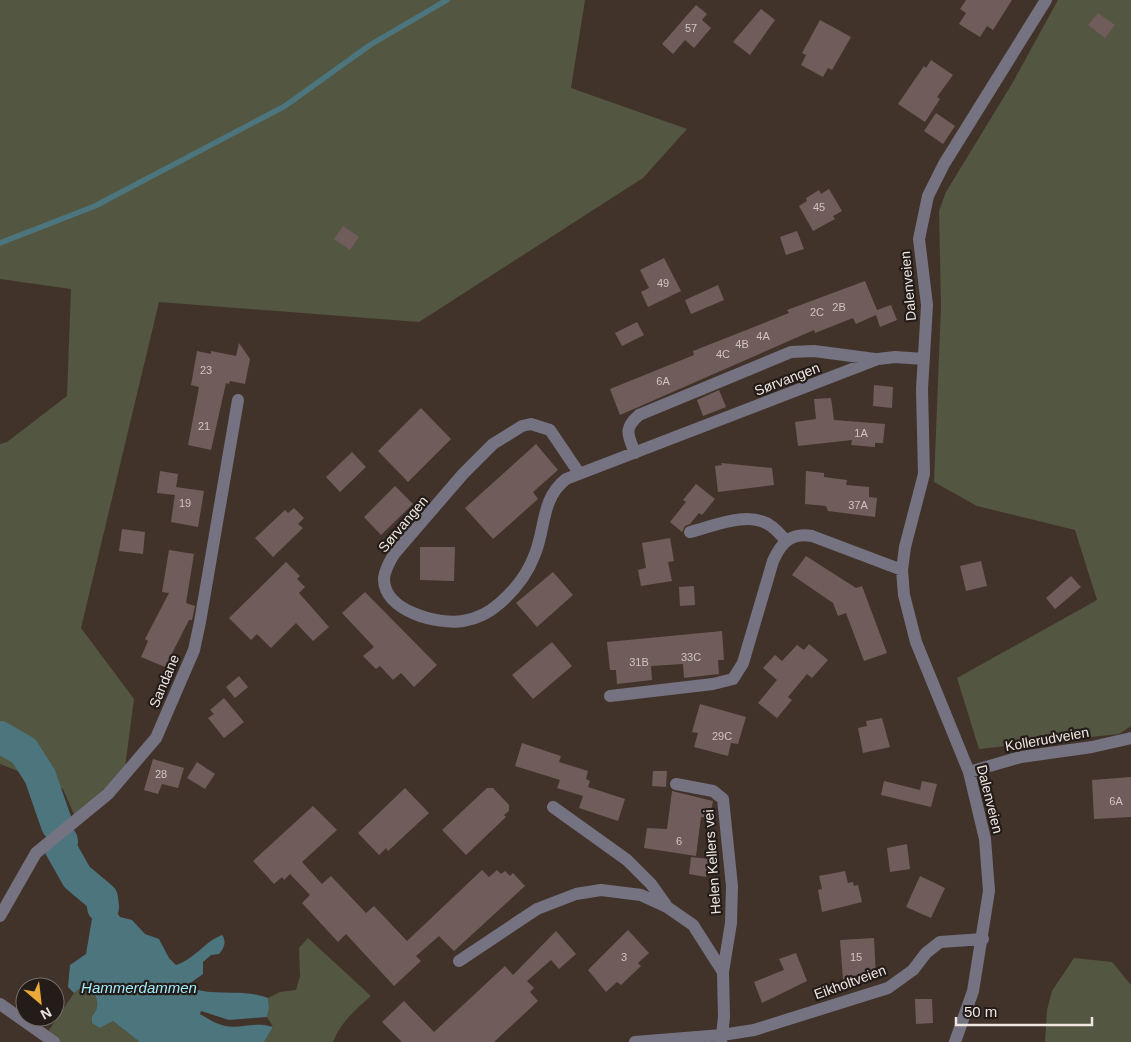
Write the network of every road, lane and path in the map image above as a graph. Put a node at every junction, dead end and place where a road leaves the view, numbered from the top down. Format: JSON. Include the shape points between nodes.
{"nodes":[{"id":1,"x":1046,"y":0,"type":"edge"},
{"id":2,"x":878,"y":359,"type":"junction"},
{"id":3,"x":924,"y":360,"type":"junction"},
{"id":4,"x":238,"y":400,"type":"dead end"},
{"id":5,"x":635,"y":453,"type":"junction"},
{"id":6,"x":579,"y":473,"type":"junction"},
{"id":7,"x":690,"y":532,"type":"dead end"},
{"id":8,"x":786,"y":540,"type":"junction"},
{"id":9,"x":902,"y":570,"type":"junction"},
{"id":10,"x":610,"y":696,"type":"dead end"},
{"id":11,"x":1131,"y":738,"type":"edge"},
{"id":12,"x":969,"y":772,"type":"junction"},
{"id":13,"x":676,"y":784,"type":"dead end"},
{"id":14,"x":553,"y":806,"type":"dead end"},
{"id":15,"x":667,"y":907,"type":"junction"},
{"id":16,"x":0,"y":916,"type":"edge"},
{"id":17,"x":983,"y":939,"type":"junction"},
{"id":18,"x":458,"y":961,"type":"dead end"},
{"id":19,"x":723,"y":972,"type":"junction"},
{"id":20,"x":0,"y":1004,"type":"edge"},
{"id":21,"x":721,"y":1039,"type":"edge"},
{"id":22,"x":54,"y":1042,"type":"edge"},
{"id":23,"x":635,"y":1042,"type":"edge"},
{"id":24,"x":955,"y":1042,"type":"edge"}],
"edges":[{"from":1,"to":3,"type":"street","name":"Dalenveien","via":[[956,142],[928,196],[919,239],[927,305]]},
{"from":2,"to":3,"type":"street","name":"Sørvangen"},
{"from":2,"to":5,"type":"street","name":"Sørvangen"},
{"from":2,"to":5,"type":"street","via":[[814,351],[791,352],[639,415],[631,423],[628,433]]},
{"from":3,"to":9,"type":"street","name":"Dalenveien","via":[[924,474]]},
{"from":4,"to":16,"type":"street","name":"Sandane","via":[[196,641],[156,738],[108,794],[36,853]]},
{"from":5,"to":6,"type":"street","name":"Sørvangen"},
{"from":6,"to":6,"type":"street","name":"Sørvangen","via":[[566,479],[549,497],[535,554],[525,576],[488,612],[462,622],[438,620],[400,607],[391,597],[384,580],[394,554],[480,455],[508,433],[531,424],[550,430]]},
{"from":7,"to":8,"type":"street","via":[[752,520],[770,525]]},
{"from":8,"to":9,"type":"street","via":[[802,534],[812,536]]},
{"from":8,"to":10,"type":"street","via":[[773,561],[743,663],[733,679]]},
{"from":9,"to":12,"type":"street","name":"Dalenveien","via":[[908,616],[916,642]]},
{"from":11,"to":12,"type":"street","name":"Kollerudveien","via":[[1021,757]]},
{"from":12,"to":17,"type":"street","name":"Dalenveien","via":[[986,839],[989,891]]},
{"from":13,"to":19,"type":"street","name":"Helen Kellers vei","via":[[713,791],[723,799],[732,886],[731,923]]},
{"from":14,"to":15,"type":"street","via":[[627,860],[651,884]]},
{"from":15,"to":18,"type":"street","name":"Helen Kellers vei","via":[[641,895],[602,890],[576,894],[537,910]]},
{"from":15,"to":19,"type":"street","name":"Helen Kellers vei","via":[[693,925]]},
{"from":17,"to":21,"type":"street","name":"Eikholtveien","via":[[940,942],[913,970],[888,988]]},
{"from":17,"to":24,"type":"street","name":"Dalenveien","via":[[972,991]]},
{"from":19,"to":21,"type":"street","name":"Helen Kellers vei"},
{"from":20,"to":22,"type":"street"},
{"from":21,"to":23,"type":"street","name":"Eikholtveien"}]}
